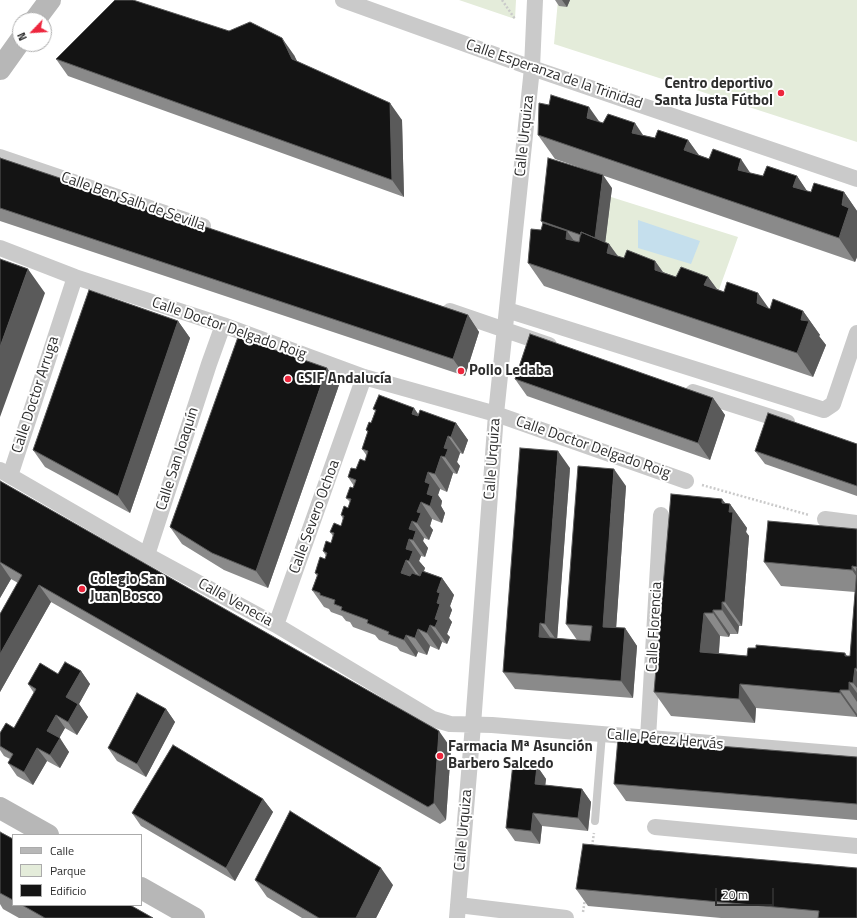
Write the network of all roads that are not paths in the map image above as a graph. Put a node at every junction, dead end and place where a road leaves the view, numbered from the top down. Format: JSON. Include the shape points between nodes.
{"nodes":[{"id":1,"x":50,"y":0,"type":"edge"},
{"id":2,"x":343,"y":0,"type":"edge"},
{"id":3,"x":535,"y":0,"type":"edge"},
{"id":4,"x":41,"y":12,"type":"edge"},
{"id":5,"x":12,"y":52,"type":"edge"},
{"id":6,"x":532,"y":68,"type":"junction"},
{"id":7,"x":0,"y":69,"type":"edge"},
{"id":8,"x":0,"y":157,"type":"edge"},
{"id":9,"x":857,"y":179,"type":"edge"},
{"id":10,"x":218,"y":232,"type":"edge"},
{"id":11,"x":0,"y":248,"type":"edge"},
{"id":12,"x":75,"y":277,"type":"junction"},
{"id":13,"x":437,"y":307,"type":"edge"},
{"id":14,"x":507,"y":310,"type":"junction"},
{"id":15,"x":223,"y":325,"type":"junction"},
{"id":16,"x":505,"y":330,"type":"junction"},
{"id":17,"x":857,"y":333,"type":"edge"},
{"id":18,"x":565,"y":350,"type":"edge"},
{"id":19,"x":364,"y":377,"type":"junction"},
{"id":20,"x":677,"y":386,"type":"edge"},
{"id":21,"x":496,"y":414,"type":"junction"},
{"id":22,"x":804,"y":428,"type":"edge"},
{"id":23,"x":5,"y":473,"type":"edge"},
{"id":24,"x":686,"y":481,"type":"road end"},
{"id":25,"x":661,"y":515,"type":"dead end"},
{"id":26,"x":825,"y":519,"type":"road end"},
{"id":27,"x":857,"y":523,"type":"edge"},
{"id":28,"x":147,"y":555,"type":"junction"},
{"id":29,"x":276,"y":625,"type":"junction"},
{"id":30,"x":473,"y":725,"type":"junction"},
{"id":31,"x":602,"y":734,"type":"junction"},
{"id":32,"x":648,"y":738,"type":"junction"},
{"id":33,"x":857,"y":755,"type":"edge"},
{"id":34,"x":0,"y":808,"type":"edge"},
{"id":35,"x":595,"y":821,"type":"road end"},
{"id":36,"x":655,"y":827,"type":"dead end"},
{"id":37,"x":46,"y":834,"type":"edge"},
{"id":38,"x":857,"y":846,"type":"edge"},
{"id":39,"x":142,"y":889,"type":"edge"},
{"id":40,"x":457,"y":912,"type":"edge"},
{"id":41,"x":194,"y":918,"type":"edge"},
{"id":42,"x":566,"y":918,"type":"edge"}],
"edges":[{"from":1,"to":4,"type":"main road"},
{"from":2,"to":6,"type":"street","name":"Calle Esperanza de la Trinidad"},
{"from":3,"to":6,"type":"street","name":"Calle Urquiza"},
{"from":5,"to":7,"type":"main road"},
{"from":6,"to":9,"type":"street","name":"Calle Esperanza de la Trinidad"},
{"from":6,"to":14,"type":"street","name":"Calle Urquiza"},
{"from":8,"to":10,"type":"street","name":"Calle Ben Salh de Sevilla"},
{"from":11,"to":12,"type":"street","name":"Calle Doctor Delgado Roig"},
{"from":12,"to":15,"type":"street","name":"Calle Doctor Delgado Roig"},
{"from":12,"to":23,"type":"street","name":"Calle Doctor Arruga"},
{"from":13,"to":16,"type":"street"},
{"from":14,"to":16,"type":"street","name":"Calle Urquiza"},
{"from":14,"to":17,"type":"street","via":[[824,410],[832,404]]},
{"from":15,"to":19,"type":"street","name":"Calle Doctor Delgado Roig"},
{"from":15,"to":28,"type":"street","name":"Calle San Joaquín"},
{"from":16,"to":18,"type":"street"},
{"from":16,"to":21,"type":"street","name":"Calle Urquiza"},
{"from":19,"to":21,"type":"street","name":"Calle Doctor Delgado Roig"},
{"from":19,"to":29,"type":"street","name":"Calle Severo Ochoa"},
{"from":20,"to":22,"type":"street"},
{"from":21,"to":24,"type":"street","name":"Calle Doctor Delgado Roig"},
{"from":21,"to":30,"type":"street","name":"Calle Urquiza"},
{"from":23,"to":28,"type":"street","name":"Calle Venecia"},
{"from":25,"to":32,"type":"street","name":"Calle Florencia"},
{"from":26,"to":27,"type":"street"},
{"from":28,"to":29,"type":"street","name":"Calle Venecia"},
{"from":29,"to":30,"type":"street","name":"Calle Venecia","via":[[433,719],[450,724]]},
{"from":30,"to":31,"type":"street","name":"Calle Pérez Hervás"},
{"from":30,"to":40,"type":"street","name":"Calle Urquiza"},
{"from":31,"to":32,"type":"street","name":"Calle Pérez Hervás"},
{"from":31,"to":35,"type":"lane"},
{"from":32,"to":33,"type":"street","name":"Calle Pérez Hervás"},
{"from":34,"to":37,"type":"main road"},
{"from":36,"to":38,"type":"street"},
{"from":39,"to":41,"type":"main road"},
{"from":40,"to":42,"type":"street"}]}
